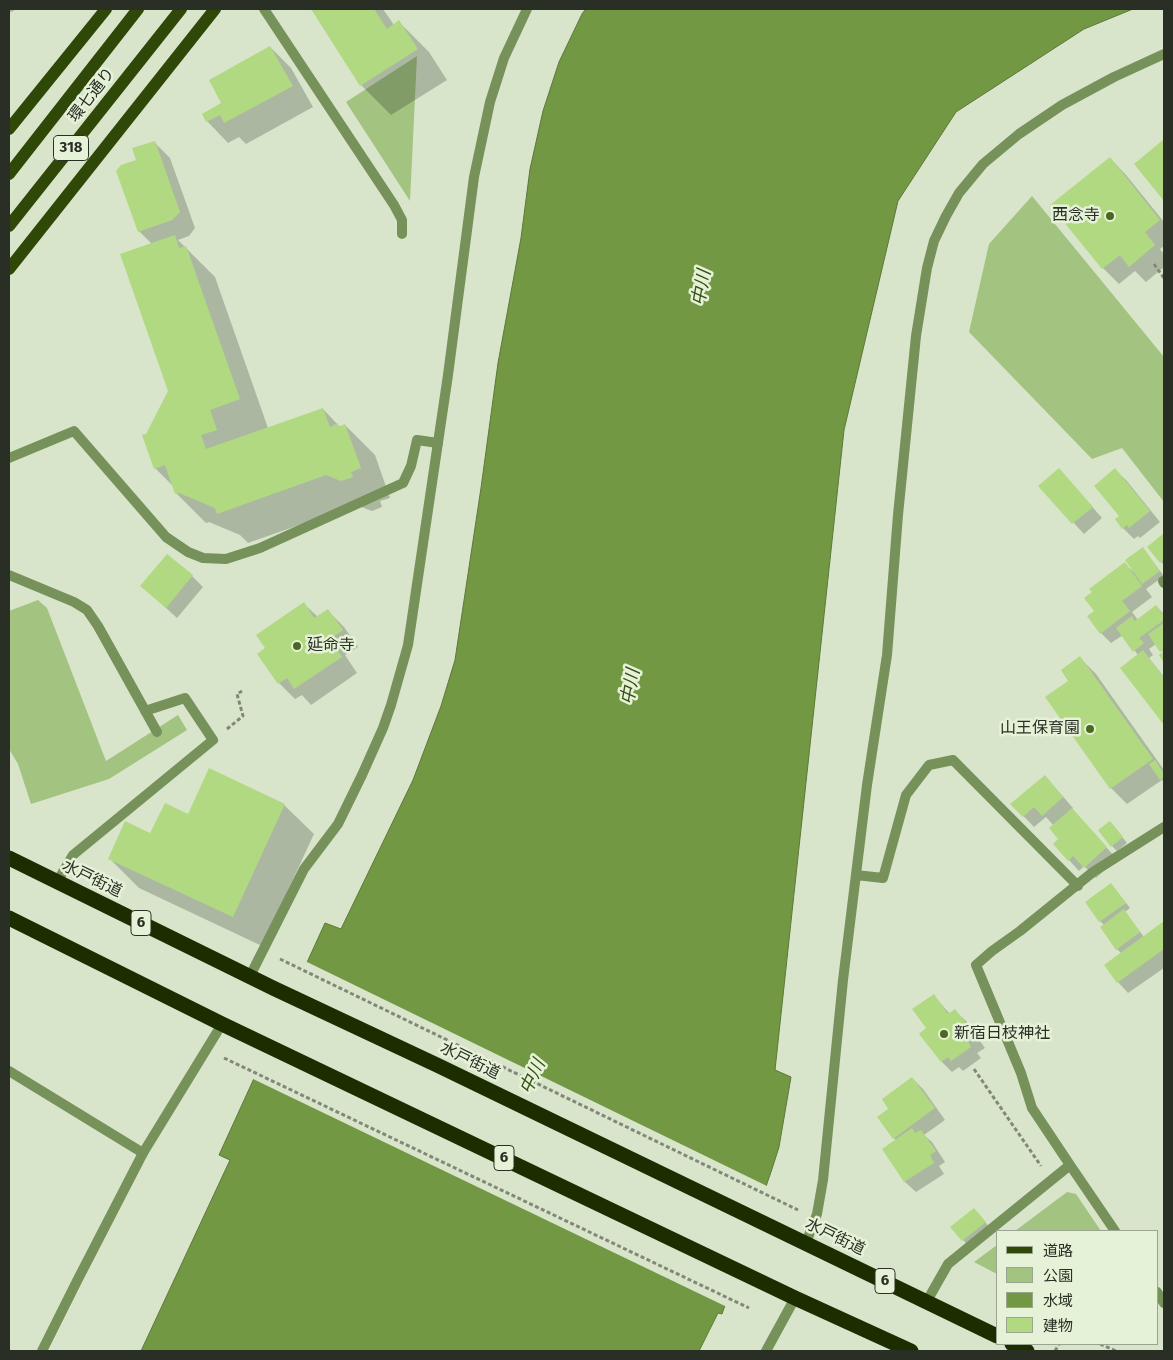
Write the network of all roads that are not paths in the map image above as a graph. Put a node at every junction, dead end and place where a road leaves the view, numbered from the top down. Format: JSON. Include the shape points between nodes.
{"nodes":[{"id":1,"x":106,"y":9,"type":"edge"},
{"id":2,"x":138,"y":9,"type":"edge"},
{"id":3,"x":182,"y":9,"type":"edge"},
{"id":4,"x":215,"y":9,"type":"edge"},
{"id":5,"x":264,"y":9,"type":"edge"},
{"id":6,"x":527,"y":9,"type":"edge"},
{"id":7,"x":1164,"y":54,"type":"edge"},
{"id":8,"x":9,"y":129,"type":"edge"},
{"id":9,"x":9,"y":174,"type":"edge"},
{"id":10,"x":9,"y":226,"type":"edge"},
{"id":11,"x":402,"y":234,"type":"dead end"},
{"id":12,"x":9,"y":269,"type":"edge"},
{"id":13,"x":438,"y":443,"type":"junction"},
{"id":14,"x":9,"y":458,"type":"edge"},
{"id":15,"x":9,"y":575,"type":"edge"},
{"id":16,"x":145,"y":711,"type":"junction"},
{"id":17,"x":157,"y":732,"type":"dead end"},
{"id":18,"x":1164,"y":827,"type":"edge"},
{"id":19,"x":9,"y":858,"type":"edge"},
{"id":20,"x":856,"y":875,"type":"junction"},
{"id":21,"x":57,"y":882,"type":"junction"},
{"id":22,"x":1078,"y":886,"type":"junction"},
{"id":23,"x":9,"y":918,"type":"edge"},
{"id":24,"x":250,"y":976,"type":"junction"},
{"id":25,"x":222,"y":1024,"type":"junction"},
{"id":26,"x":9,"y":1071,"type":"edge"},
{"id":27,"x":143,"y":1153,"type":"junction"},
{"id":28,"x":1070,"y":1165,"type":"junction"},
{"id":29,"x":1114,"y":1230,"type":"edge"},
{"id":30,"x":806,"y":1243,"type":"junction"},
{"id":31,"x":795,"y":1298,"type":"junction"},
{"id":32,"x":927,"y":1302,"type":"junction"},
{"id":33,"x":996,"y":1336,"type":"edge"},
{"id":34,"x":1014,"y":1345,"type":"edge"},
{"id":35,"x":42,"y":1351,"type":"edge"},
{"id":36,"x":766,"y":1351,"type":"edge"},
{"id":37,"x":911,"y":1351,"type":"edge"},
{"id":38,"x":1027,"y":1351,"type":"edge"}],
"edges":[{"from":1,"to":8,"type":"main road"},
{"from":2,"to":9,"type":"main road","name":"環七通り","number":"318"},
{"from":3,"to":10,"type":"main road","name":"環七通り","number":"318"},
{"from":4,"to":12,"type":"main road"},
{"from":5,"to":11,"type":"street","via":[[394,205],[402,220]]},
{"from":6,"to":13,"type":"street","via":[[504,58],[474,176]]},
{"from":7,"to":20,"type":"street","via":[[1062,105],[1019,134],[983,164],[959,193],[934,241],[916,336],[887,655]]},
{"from":13,"to":14,"type":"street","via":[[417,440],[403,483],[260,548],[226,559],[202,558],[166,537],[74,431]]},
{"from":13,"to":24,"type":"street","via":[[408,646],[391,705],[338,824],[304,869]]},
{"from":15,"to":16,"type":"street","via":[[87,610]]},
{"from":16,"to":17,"type":"street"},
{"from":16,"to":21,"type":"street","via":[[185,698],[213,740],[73,854]]},
{"from":18,"to":22,"type":"street"},
{"from":19,"to":21,"type":"highway","name":"水戸街道","number":"6"},
{"from":20,"to":22,"type":"street","via":[[882,878],[906,795],[930,765],[953,760]]},
{"from":20,"to":30,"type":"street","via":[[823,1180],[817,1214]]},
{"from":21,"to":24,"type":"highway","name":"水戸街道","number":"6"},
{"from":22,"to":28,"type":"street","via":[[976,965],[1032,1108]]},
{"from":23,"to":25,"type":"highway","number":"6"},
{"from":24,"to":30,"type":"highway","name":"水戸街道","number":"6"},
{"from":25,"to":27,"type":"street"},
{"from":25,"to":31,"type":"highway","number":"6"},
{"from":26,"to":27,"type":"street"},
{"from":27,"to":35,"type":"street"},
{"from":28,"to":29,"type":"street"},
{"from":28,"to":32,"type":"street","via":[[948,1264]]},
{"from":30,"to":32,"type":"highway","name":"水戸街道","number":"6"},
{"from":31,"to":36,"type":"street"},
{"from":31,"to":37,"type":"highway","number":"6"},
{"from":32,"to":33,"type":"highway","name":"水戸街道","number":"6"},
{"from":34,"to":38,"type":"highway"}]}
